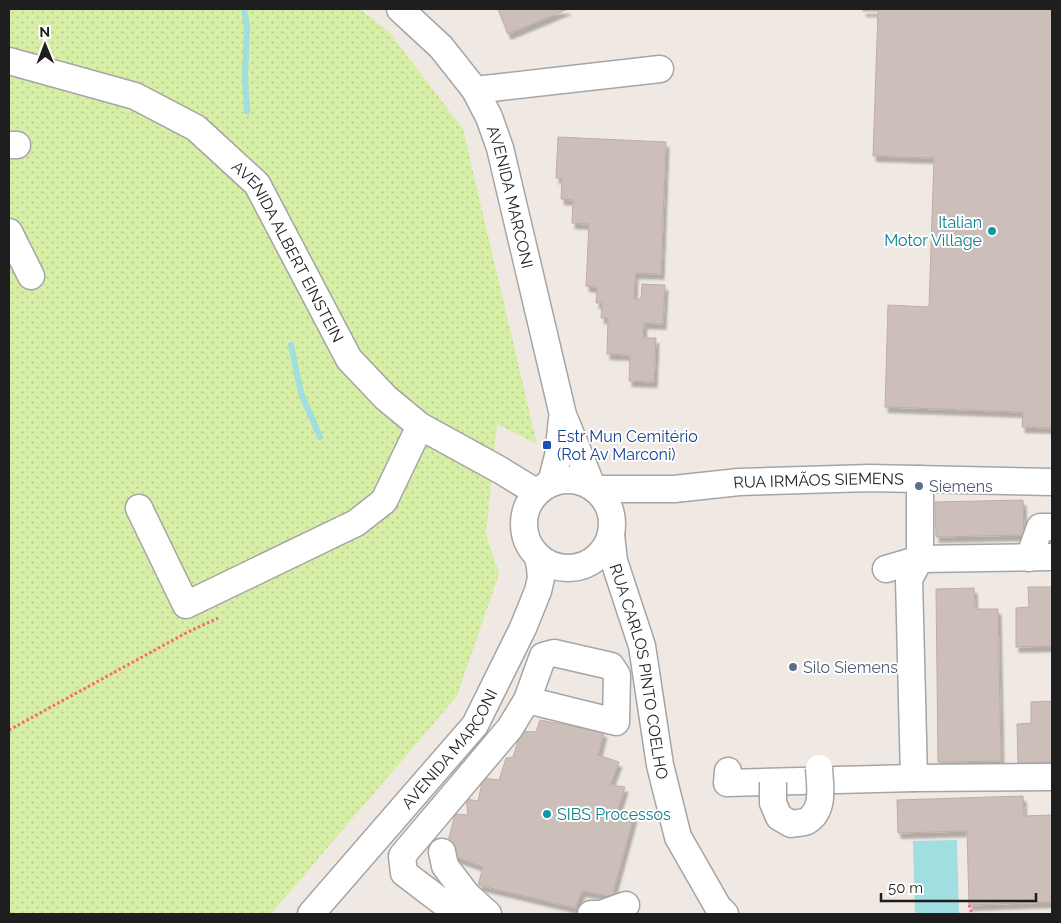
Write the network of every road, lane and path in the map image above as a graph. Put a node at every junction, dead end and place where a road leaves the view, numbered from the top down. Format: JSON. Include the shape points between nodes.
{"nodes":[{"id":1,"x":400,"y":9,"type":"edge"},
{"id":2,"x":9,"y":61,"type":"edge"},
{"id":3,"x":660,"y":69,"type":"dead end"},
{"id":4,"x":475,"y":90,"type":"junction"},
{"id":5,"x":9,"y":232,"type":"edge"},
{"id":6,"x":31,"y":276,"type":"dead end"},
{"id":7,"x":563,"y":415,"type":"junction"},
{"id":8,"x":420,"y":426,"type":"junction"},
{"id":9,"x":920,"y":479,"type":"junction"},
{"id":10,"x":1052,"y":482,"type":"edge"},
{"id":11,"x":543,"y":488,"type":"junction"},
{"id":12,"x":594,"y":488,"type":"junction"},
{"id":13,"x":674,"y":489,"type":"junction"},
{"id":14,"x":139,"y":508,"type":"dead end"},
{"id":15,"x":1052,"y":527,"type":"edge"},
{"id":16,"x":612,"y":530,"type":"junction"},
{"id":17,"x":538,"y":557,"type":"junction"},
{"id":18,"x":1040,"y":558,"type":"edge"},
{"id":19,"x":920,"y":559,"type":"junction"},
{"id":20,"x":886,"y":569,"type":"dead end"},
{"id":21,"x":221,"y":616,"type":"dead end"},
{"id":22,"x":528,"y":700,"type":"dead end"},
{"id":23,"x":9,"y":730,"type":"edge"},
{"id":24,"x":819,"y":768,"type":"dead end"},
{"id":25,"x":728,"y":771,"type":"dead end"},
{"id":26,"x":1052,"y":777,"type":"edge"},
{"id":27,"x":914,"y":778,"type":"junction"},
{"id":28,"x":773,"y":782,"type":"junction"},
{"id":29,"x":442,"y":852,"type":"dead end"},
{"id":30,"x":626,"y":905,"type":"dead end"},
{"id":31,"x":969,"y":905,"type":"dead end"},
{"id":32,"x":311,"y":914,"type":"edge"},
{"id":33,"x":458,"y":914,"type":"edge"},
{"id":34,"x":488,"y":914,"type":"edge"},
{"id":35,"x":591,"y":914,"type":"edge"},
{"id":36,"x":724,"y":914,"type":"edge"},
{"id":37,"x":972,"y":914,"type":"edge"}],
"edges":[{"from":1,"to":4,"type":"street","name":"AVENIDA MARCONI","via":[[441,47]]},
{"from":2,"to":8,"type":"street","name":"AVENIDA ALBERT EINSTEIN","via":[[135,96],[196,128],[256,184],[349,359],[386,398]]},
{"from":3,"to":4,"type":"street"},
{"from":4,"to":7,"type":"street","name":"AVENIDA MARCONI","via":[[500,148]]},
{"from":5,"to":6,"type":"street"},
{"from":7,"to":11,"type":"street","name":"AVENIDA MARCONI","via":[[558,456]]},
{"from":7,"to":12,"type":"street","name":"AVENIDA MARCONI"},
{"from":8,"to":11,"type":"street","name":"AVENIDA ALBERT EINSTEIN","via":[[500,470]]},
{"from":8,"to":14,"type":"street","via":[[384,501],[356,523],[186,605]]},
{"from":9,"to":10,"type":"street","name":"RUA IRMÃOS SIEMENS"},
{"from":9,"to":13,"type":"street","name":"RUA IRMÃOS SIEMENS","via":[[739,482]]},
{"from":9,"to":19,"type":"street"},
{"from":11,"to":12,"type":"street","via":[[564,480],[579,481]]},
{"from":11,"to":17,"type":"street","via":[[528,504],[524,518],[529,546]]},
{"from":12,"to":13,"type":"street","name":"RUA IRMÃOS SIEMENS"},
{"from":12,"to":16,"type":"street","via":[[610,510]]},
{"from":13,"to":16,"type":"street","name":"RUA IRMÃOS SIEMENS","via":[[634,506]]},
{"from":15,"to":18,"type":"street","via":[[1040,527]]},
{"from":16,"to":17,"type":"street","via":[[606,547],[587,564],[561,568]]},
{"from":16,"to":36,"type":"street","name":"RUA CARLOS PINTO COELHO","via":[[614,562],[642,646],[660,765],[678,837]]},
{"from":17,"to":32,"type":"street","name":"AVENIDA MARCONI","via":[[541,578],[538,591],[475,725]]},
{"from":18,"to":19,"type":"street"},
{"from":19,"to":20,"type":"street"},
{"from":19,"to":27,"type":"street","via":[[909,579]]},
{"from":21,"to":23,"type":"path"},
{"from":22,"to":33,"type":"street","via":[[510,728],[402,856],[404,873]]},
{"from":24,"to":28,"type":"street","bridge":true,"via":[[820,799],[816,812],[806,822],[791,824],[779,817],[773,803]]},
{"from":25,"to":28,"type":"street","via":[[727,783]]},
{"from":26,"to":27,"type":"street"},
{"from":27,"to":28,"type":"street","via":[[866,773]]},
{"from":29,"to":34,"type":"street","via":[[445,866],[467,895]]},
{"from":30,"to":35,"type":"street"},
{"from":31,"to":37,"type":"path"}]}
